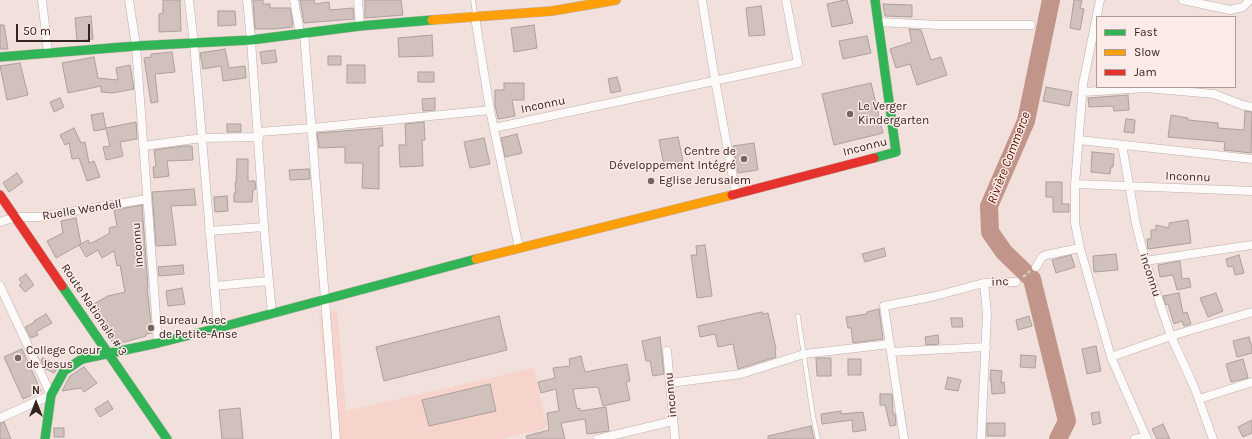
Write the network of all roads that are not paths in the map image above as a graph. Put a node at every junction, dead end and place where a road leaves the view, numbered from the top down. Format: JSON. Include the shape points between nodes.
{"nodes":[{"id":1,"x":42,"y":0,"type":"edge"},
{"id":2,"x":129,"y":0,"type":"edge"},
{"id":3,"x":189,"y":0,"type":"edge"},
{"id":4,"x":247,"y":0,"type":"edge"},
{"id":5,"x":294,"y":0,"type":"edge"},
{"id":6,"x":358,"y":0,"type":"edge"},
{"id":7,"x":473,"y":0,"type":"edge"},
{"id":8,"x":616,"y":0,"type":"edge"},
{"id":9,"x":702,"y":0,"type":"edge"},
{"id":10,"x":786,"y":0,"type":"edge"},
{"id":11,"x":875,"y":0,"type":"edge"},
{"id":12,"x":1100,"y":0,"type":"edge"},
{"id":13,"x":1183,"y":0,"type":"edge"},
{"id":14,"x":1248,"y":0,"type":"edge"},
{"id":15,"x":583,"y":3,"type":"edge"},
{"id":16,"x":1097,"y":16,"type":"edge"},
{"id":17,"x":475,"y":17,"type":"junction"},
{"id":18,"x":1096,"y":19,"type":"edge"},
{"id":19,"x":878,"y":22,"type":"junction"},
{"id":20,"x":1031,"y":25,"type":"dead end"},
{"id":21,"x":360,"y":26,"type":"junction"},
{"id":22,"x":302,"y":33,"type":"junction"},
{"id":23,"x":251,"y":40,"type":"junction"},
{"id":24,"x":194,"y":44,"type":"junction"},
{"id":25,"x":136,"y":46,"type":"junction"},
{"id":26,"x":48,"y":52,"type":"junction"},
{"id":27,"x":0,"y":57,"type":"edge"},
{"id":28,"x":715,"y":80,"type":"junction"},
{"id":29,"x":1083,"y":92,"type":"junction"},
{"id":30,"x":1252,"y":107,"type":"edge"},
{"id":31,"x":490,"y":110,"type":"junction"},
{"id":32,"x":312,"y":128,"type":"junction"},
{"id":33,"x":494,"y":128,"type":"junction"},
{"id":34,"x":259,"y":134,"type":"junction"},
{"id":35,"x":202,"y":138,"type":"junction"},
{"id":36,"x":1079,"y":140,"type":"junction"},
{"id":37,"x":1122,"y":145,"type":"junction"},
{"id":38,"x":143,"y":146,"type":"junction"},
{"id":39,"x":1252,"y":159,"type":"edge"},
{"id":40,"x":1075,"y":184,"type":"junction"},
{"id":41,"x":1129,"y":187,"type":"junction"},
{"id":42,"x":1252,"y":191,"type":"edge"},
{"id":43,"x":736,"y":194,"type":"junction"},
{"id":44,"x":0,"y":195,"type":"edge"},
{"id":45,"x":147,"y":199,"type":"junction"},
{"id":46,"x":16,"y":217,"type":"junction"},
{"id":47,"x":0,"y":222,"type":"edge"},
{"id":48,"x":264,"y":226,"type":"junction"},
{"id":49,"x":210,"y":231,"type":"junction"},
{"id":50,"x":1252,"y":245,"type":"edge"},
{"id":51,"x":519,"y":248,"type":"junction"},
{"id":52,"x":1080,"y":248,"type":"junction"},
{"id":53,"x":1145,"y":261,"type":"junction"},
{"id":54,"x":1036,"y":267,"type":"road end"},
{"id":55,"x":269,"y":281,"type":"junction"},
{"id":56,"x":1016,"y":282,"type":"road end"},
{"id":57,"x":984,"y":283,"type":"junction"},
{"id":58,"x":0,"y":286,"type":"edge"},
{"id":59,"x":214,"y":286,"type":"junction"},
{"id":60,"x":3,"y":299,"type":"edge"},
{"id":61,"x":325,"y":300,"type":"junction"},
{"id":62,"x":1252,"y":312,"type":"edge"},
{"id":63,"x":272,"y":314,"type":"junction"},
{"id":64,"x":798,"y":316,"type":"dead end"},
{"id":65,"x":218,"y":328,"type":"junction"},
{"id":66,"x":1171,"y":336,"type":"junction"},
{"id":67,"x":158,"y":343,"type":"junction"},
{"id":68,"x":986,"y":347,"type":"junction"},
{"id":69,"x":890,"y":348,"type":"junction"},
{"id":70,"x":667,"y":351,"type":"dead end"},
{"id":71,"x":110,"y":354,"type":"junction"},
{"id":72,"x":804,"y":354,"type":"junction"},
{"id":73,"x":1111,"y":357,"type":"junction"},
{"id":74,"x":1252,"y":382,"type":"edge"},
{"id":75,"x":670,"y":383,"type":"junction"},
{"id":76,"x":50,"y":395,"type":"junction"},
{"id":77,"x":1199,"y":399,"type":"junction"},
{"id":78,"x":0,"y":418,"type":"edge"},
{"id":79,"x":673,"y":421,"type":"junction"},
{"id":80,"x":1147,"y":437,"type":"edge"},
{"id":81,"x":45,"y":439,"type":"edge"},
{"id":82,"x":167,"y":439,"type":"edge"},
{"id":83,"x":336,"y":439,"type":"edge"},
{"id":84,"x":598,"y":439,"type":"edge"},
{"id":85,"x":675,"y":439,"type":"edge"},
{"id":86,"x":818,"y":439,"type":"edge"},
{"id":87,"x":904,"y":439,"type":"edge"},
{"id":88,"x":981,"y":439,"type":"edge"},
{"id":89,"x":1135,"y":439,"type":"edge"},
{"id":90,"x":1213,"y":439,"type":"edge"}],
"edges":[{"from":1,"to":26,"type":"street"},
{"from":2,"to":25,"type":"street","name":"Inconnu"},
{"from":3,"to":24,"type":"street"},
{"from":4,"to":23,"type":"street"},
{"from":5,"to":22,"type":"street"},
{"from":6,"to":21,"type":"street"},
{"from":7,"to":17,"type":"lane"},
{"from":8,"to":15,"type":"street"},
{"from":9,"to":28,"type":"street"},
{"from":10,"to":28,"type":"street","name":"Inconnu","via":[[798,63]]},
{"from":11,"to":19,"type":"street","name":"Inconnu"},
{"from":12,"to":16,"type":"street"},
{"from":13,"to":14,"type":"street","via":[[1230,10],[1243,6]]},
{"from":15,"to":17,"type":"street","via":[[552,11]]},
{"from":17,"to":21,"type":"street"},
{"from":17,"to":31,"type":"street"},
{"from":18,"to":29,"type":"street"},
{"from":19,"to":20,"type":"street"},
{"from":19,"to":43,"type":"street","name":"Inconnu","via":[[896,152]]},
{"from":21,"to":22,"type":"street"},
{"from":22,"to":23,"type":"street"},
{"from":22,"to":32,"type":"street"},
{"from":23,"to":24,"type":"street"},
{"from":23,"to":34,"type":"street"},
{"from":24,"to":25,"type":"street"},
{"from":24,"to":35,"type":"street"},
{"from":25,"to":26,"type":"street"},
{"from":25,"to":38,"type":"street","name":"Inconnu"},
{"from":26,"to":27,"type":"street"},
{"from":28,"to":33,"type":"street","name":"Inconnu"},
{"from":28,"to":43,"type":"street"},
{"from":29,"to":30,"type":"street","via":[[1146,88],[1214,94]]},
{"from":29,"to":36,"type":"street"},
{"from":31,"to":32,"type":"street"},
{"from":31,"to":33,"type":"street"},
{"from":32,"to":34,"type":"street"},
{"from":32,"to":61,"type":"street"},
{"from":33,"to":51,"type":"street"},
{"from":34,"to":35,"type":"street"},
{"from":34,"to":48,"type":"street"},
{"from":35,"to":38,"type":"street"},
{"from":35,"to":49,"type":"street"},
{"from":36,"to":37,"type":"street","name":"Inconnu"},
{"from":36,"to":40,"type":"street"},
{"from":37,"to":39,"type":"street","name":"Inconnu"},
{"from":37,"to":41,"type":"street","name":"inconnu"},
{"from":38,"to":45,"type":"street","name":"Inconnu"},
{"from":40,"to":41,"type":"street","name":"Inconnu"},
{"from":40,"to":52,"type":"street","via":[[1075,223]]},
{"from":41,"to":42,"type":"street","name":"Inconnu"},
{"from":41,"to":53,"type":"street","name":"inconnu"},
{"from":43,"to":51,"type":"street","name":"Inconnu"},
{"from":44,"to":46,"type":"street","name":"Route Nationale # 3"},
{"from":45,"to":46,"type":"street","name":"Ruelle Wendell","via":[[39,217]]},
{"from":45,"to":67,"type":"street","name":"Inconnu"},
{"from":46,"to":47,"type":"street","name":"Ruelle Wendell"},
{"from":46,"to":71,"type":"street","name":"Route Nationale # 3"},
{"from":48,"to":49,"type":"street"},
{"from":48,"to":55,"type":"street"},
{"from":49,"to":59,"type":"street"},
{"from":50,"to":53,"type":"street","name":"Inconnu"},
{"from":51,"to":61,"type":"street","name":"Inconnu"},
{"from":52,"to":54,"type":"street","via":[[1042,257]]},
{"from":52,"to":73,"type":"street"},
{"from":53,"to":66,"type":"street","name":"inconnu"},
{"from":55,"to":59,"type":"street"},
{"from":55,"to":63,"type":"street"},
{"from":56,"to":57,"type":"street","name":"inc"},
{"from":57,"to":68,"type":"street","via":[[987,314]]},
{"from":57,"to":69,"type":"street","via":[[884,306]]},
{"from":58,"to":60,"type":"street"},
{"from":59,"to":65,"type":"street"},
{"from":60,"to":76,"type":"street"},
{"from":61,"to":63,"type":"street","name":"Inconnu"},
{"from":61,"to":83,"type":"street"},
{"from":62,"to":66,"type":"street"},
{"from":63,"to":65,"type":"street","name":"Inconnu"},
{"from":64,"to":72,"type":"lane"},
{"from":65,"to":67,"type":"street","name":"Inconnu"},
{"from":66,"to":73,"type":"street"},
{"from":66,"to":77,"type":"street","name":"inconnu"},
{"from":67,"to":71,"type":"street","name":"Inconnu"},
{"from":68,"to":69,"type":"street"},
{"from":68,"to":88,"type":"street"},
{"from":69,"to":72,"type":"street"},
{"from":69,"to":87,"type":"street"},
{"from":70,"to":75,"type":"street","name":"inconnu"},
{"from":71,"to":76,"type":"street","name":"Inconnu","via":[[82,359],[64,371]]},
{"from":71,"to":82,"type":"street","name":"Route Nationale # 3"},
{"from":72,"to":75,"type":"street","via":[[741,374]]},
{"from":72,"to":86,"type":"lane"},
{"from":73,"to":80,"type":"street"},
{"from":74,"to":77,"type":"street"},
{"from":75,"to":79,"type":"street","name":"inconnu"},
{"from":76,"to":78,"type":"street"},
{"from":76,"to":81,"type":"street"},
{"from":77,"to":90,"type":"street","name":"inconnu"},
{"from":79,"to":84,"type":"street"},
{"from":79,"to":85,"type":"street","name":"inconnu"},
{"from":80,"to":89,"type":"street"}]}
